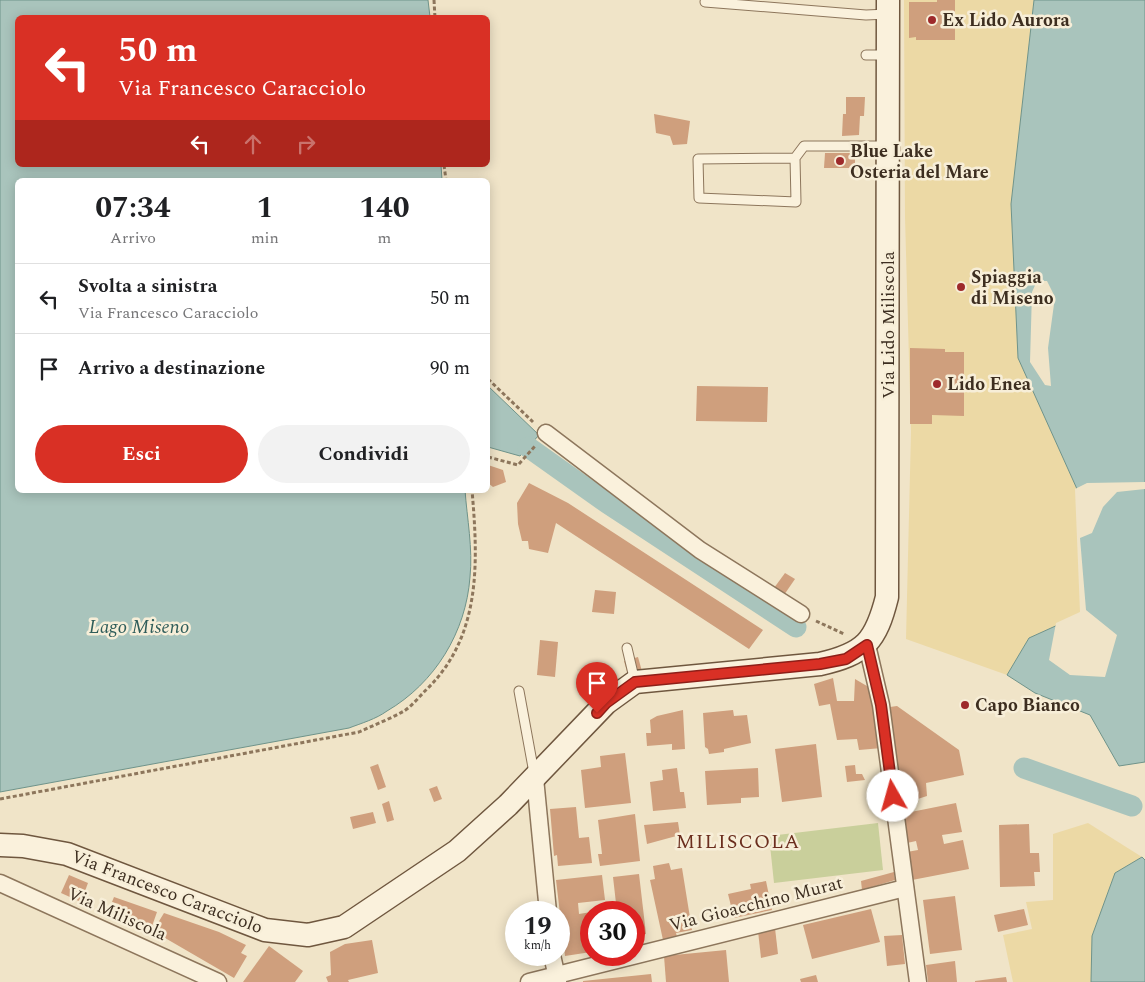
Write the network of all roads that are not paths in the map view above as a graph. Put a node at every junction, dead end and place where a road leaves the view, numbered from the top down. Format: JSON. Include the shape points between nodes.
{"nodes":[{"id":1,"x":705,"y":2,"type":"dead end"},
{"id":2,"x":888,"y":7,"type":"edge"},
{"id":3,"x":866,"y":55,"type":"dead end"},
{"id":4,"x":888,"y":55,"type":"junction"},
{"id":5,"x":888,"y":146,"type":"junction"},
{"id":6,"x":795,"y":158,"type":"junction"},
{"id":7,"x":546,"y":434,"type":"road end"},
{"id":8,"x":801,"y":614,"type":"road end"},
{"id":9,"x":867,"y":645,"type":"junction"},
{"id":10,"x":628,"y":648,"type":"dead end"},
{"id":11,"x":635,"y":682,"type":"junction"},
{"id":12,"x":520,"y":691,"type":"dead end"},
{"id":13,"x":535,"y":778,"type":"junction"},
{"id":14,"x":0,"y":845,"type":"edge"},
{"id":15,"x":0,"y":883,"type":"edge"},
{"id":16,"x":905,"y":888,"type":"junction"},
{"id":17,"x":547,"y":901,"type":"edge"},
{"id":18,"x":558,"y":978,"type":"edge"},
{"id":19,"x":218,"y":982,"type":"edge"},
{"id":20,"x":529,"y":982,"type":"edge"},
{"id":21,"x":918,"y":982,"type":"edge"}],
"edges":[{"from":1,"to":2,"type":"lane","via":[[866,15]]},
{"from":2,"to":4,"type":"main road","name":"Via Lido Miliscola"},
{"from":3,"to":4,"type":"lane"},
{"from":4,"to":5,"type":"main road","name":"Via Lido Miliscola"},
{"from":5,"to":6,"type":"lane","via":[[804,146]]},
{"from":5,"to":9,"type":"main road","name":"Via Lido Miliscola","via":[[887,597],[881,621]]},
{"from":6,"to":6,"type":"lane","via":[[698,159],[699,198],[796,202]]},
{"from":7,"to":8,"type":"street","via":[[700,550]]},
{"from":9,"to":11,"type":"main road","via":[[846,659],[820,664]]},
{"from":9,"to":16,"type":"street","via":[[881,705]]},
{"from":10,"to":11,"type":"lane"},
{"from":11,"to":13,"type":"main road","name":"Via Francesco Caracciolo","via":[[606,703]]},
{"from":12,"to":13,"type":"lane"},
{"from":13,"to":14,"type":"main road","name":"Via Francesco Caracciolo","via":[[449,857],[344,927],[308,935],[265,930],[67,854]]},
{"from":13,"to":17,"type":"street"},
{"from":15,"to":19,"type":"street","name":"Via Miliscola"},
{"from":16,"to":18,"type":"street","name":"Via Gioacchino Murat"},
{"from":16,"to":21,"type":"street"},
{"from":18,"to":20,"type":"street","name":"Via Gioacchino Murat"}]}
